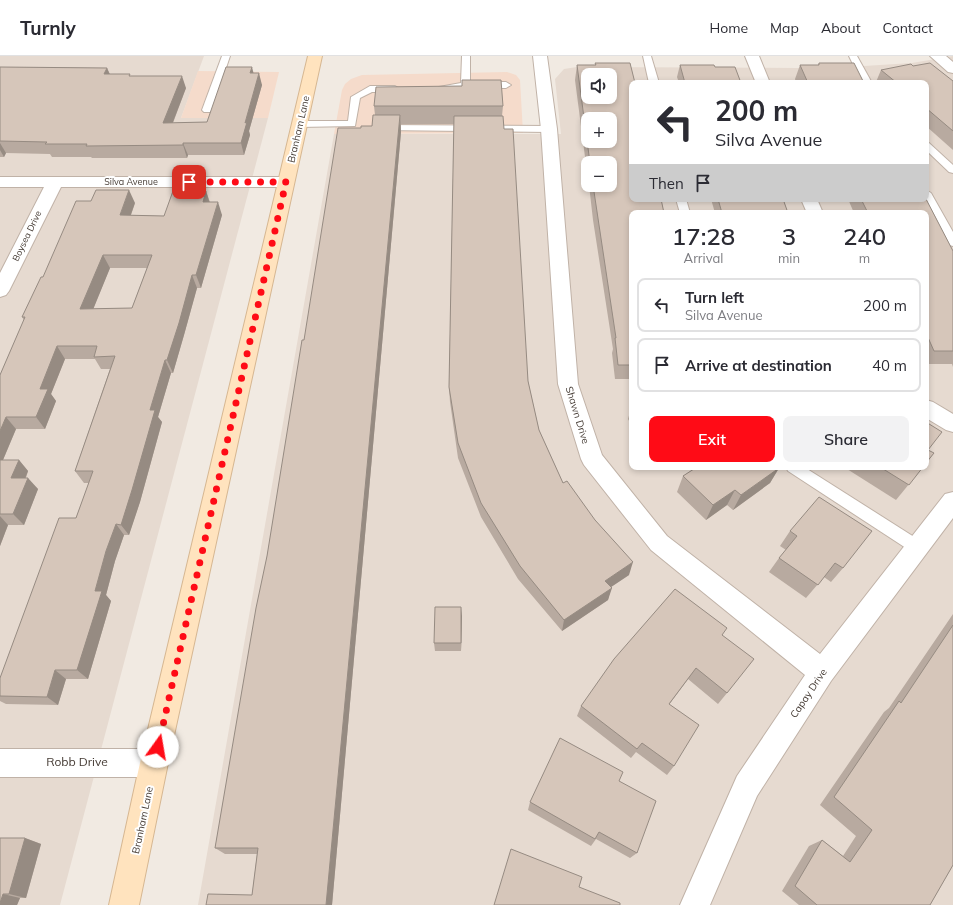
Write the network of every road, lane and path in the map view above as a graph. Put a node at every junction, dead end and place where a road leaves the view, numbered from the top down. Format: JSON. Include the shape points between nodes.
{"nodes":[{"id":1,"x":226,"y":56,"type":"edge"},
{"id":2,"x":315,"y":56,"type":"edge"},
{"id":3,"x":466,"y":56,"type":"edge"},
{"id":4,"x":540,"y":56,"type":"edge"},
{"id":5,"x":648,"y":56,"type":"edge"},
{"id":6,"x":752,"y":56,"type":"edge"},
{"id":7,"x":853,"y":56,"type":"edge"},
{"id":8,"x":937,"y":56,"type":"edge"},
{"id":9,"x":953,"y":70,"type":"edge"},
{"id":10,"x":653,"y":80,"type":"edge"},
{"id":11,"x":762,"y":80,"type":"edge"},
{"id":12,"x":865,"y":80,"type":"edge"},
{"id":13,"x":465,"y":85,"type":"junction"},
{"id":14,"x":506,"y":85,"type":"dead end"},
{"id":15,"x":401,"y":89,"type":"edge"},
{"id":16,"x":432,"y":89,"type":"edge"},
{"id":17,"x":207,"y":110,"type":"dead end"},
{"id":18,"x":299,"y":124,"type":"junction"},
{"id":19,"x":352,"y":124,"type":"junction"},
{"id":20,"x":549,"y":129,"type":"junction"},
{"id":21,"x":929,"y":148,"type":"edge"},
{"id":22,"x":953,"y":170,"type":"edge"},
{"id":23,"x":0,"y":182,"type":"edge"},
{"id":24,"x":55,"y":182,"type":"junction"},
{"id":25,"x":286,"y":182,"type":"junction"},
{"id":26,"x":929,"y":198,"type":"edge"},
{"id":27,"x":953,"y":242,"type":"edge"},
{"id":28,"x":0,"y":291,"type":"edge"},
{"id":29,"x":929,"y":410,"type":"edge"},
{"id":30,"x":953,"y":424,"type":"edge"},
{"id":31,"x":798,"y":470,"type":"edge"},
{"id":32,"x":953,"y":501,"type":"edge"},
{"id":33,"x":918,"y":547,"type":"junction"},
{"id":34,"x":822,"y":672,"type":"junction"},
{"id":35,"x":0,"y":763,"type":"edge"},
{"id":36,"x":154,"y":763,"type":"junction"},
{"id":37,"x":124,"y":905,"type":"edge"},
{"id":38,"x":695,"y":905,"type":"edge"}],
"edges":[{"from":1,"to":17,"type":"lane"},
{"from":2,"to":18,"type":"main road","name":"Branham Lane"},
{"from":3,"to":13,"type":"lane"},
{"from":4,"to":20,"type":"street","name":"Shawn Drive"},
{"from":5,"to":10,"type":"lane"},
{"from":6,"to":11,"type":"street"},
{"from":7,"to":12,"type":"lane"},
{"from":8,"to":9,"type":"street"},
{"from":13,"to":14,"type":"lane"},
{"from":13,"to":16,"type":"lane"},
{"from":15,"to":19,"type":"lane","via":[[370,89],[356,97]]},
{"from":18,"to":19,"type":"lane"},
{"from":18,"to":25,"type":"main road","name":"Branham Lane"},
{"from":19,"to":20,"type":"lane","via":[[368,128]]},
{"from":20,"to":34,"type":"street","name":"Shawn Drive","via":[[568,384],[592,459],[659,543]]},
{"from":21,"to":22,"type":"lane"},
{"from":23,"to":24,"type":"street","name":"Silva Avenue"},
{"from":24,"to":25,"type":"street","name":"Silva Avenue"},
{"from":24,"to":28,"type":"street","name":"Boysea Drive"},
{"from":25,"to":36,"type":"main road","name":"Branham Lane"},
{"from":26,"to":27,"type":"lane"},
{"from":29,"to":30,"type":"street"},
{"from":31,"to":33,"type":"lane"},
{"from":32,"to":33,"type":"street","name":"Capay Drive"},
{"from":33,"to":34,"type":"street","name":"Capay Drive"},
{"from":34,"to":38,"type":"street","name":"Capay Drive","via":[[747,786]]},
{"from":35,"to":36,"type":"street","name":"Robb Drive"},
{"from":36,"to":37,"type":"main road","name":"Branham Lane"}]}
